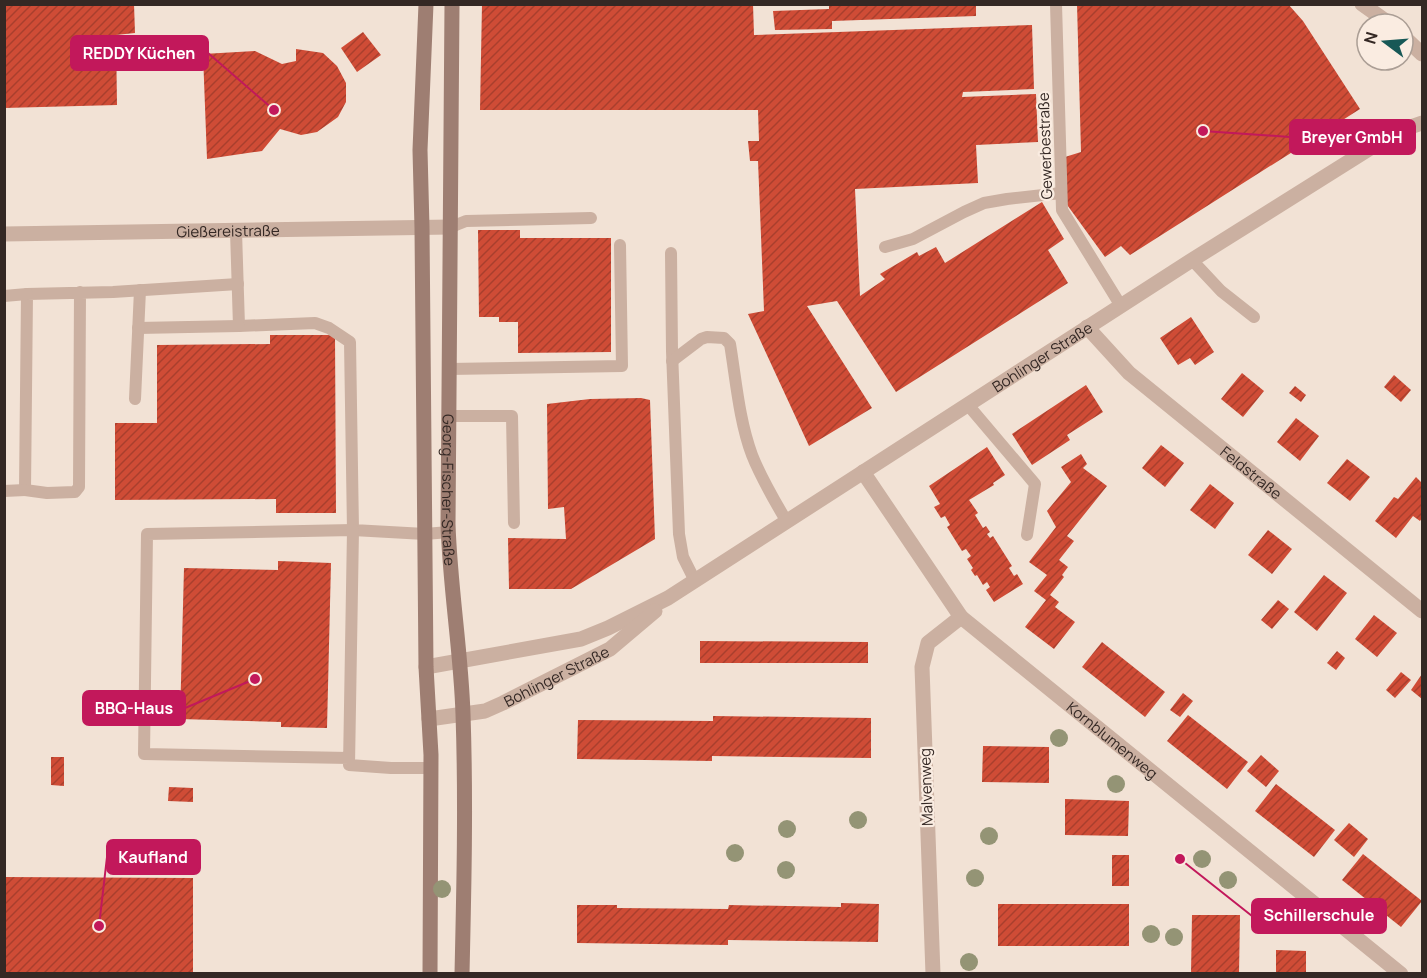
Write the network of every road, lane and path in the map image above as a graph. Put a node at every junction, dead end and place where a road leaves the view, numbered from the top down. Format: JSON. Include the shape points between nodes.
{"nodes":[{"id":1,"x":426,"y":4,"type":"edge"},
{"id":2,"x":452,"y":4,"type":"edge"},
{"id":3,"x":1056,"y":4,"type":"edge"},
{"id":4,"x":1422,"y":123,"type":"edge"},
{"id":5,"x":1061,"y":193,"type":"junction"},
{"id":6,"x":591,"y":218,"type":"dead end"},
{"id":7,"x":451,"y":227,"type":"junction"},
{"id":8,"x":422,"y":228,"type":"junction"},
{"id":9,"x":236,"y":231,"type":"junction"},
{"id":10,"x":4,"y":234,"type":"edge"},
{"id":11,"x":620,"y":245,"type":"dead end"},
{"id":12,"x":885,"y":247,"type":"dead end"},
{"id":13,"x":671,"y":253,"type":"dead end"},
{"id":14,"x":1192,"y":260,"type":"junction"},
{"id":15,"x":238,"y":284,"type":"junction"},
{"id":16,"x":140,"y":291,"type":"junction"},
{"id":17,"x":81,"y":292,"type":"junction"},
{"id":18,"x":27,"y":294,"type":"junction"},
{"id":19,"x":4,"y":296,"type":"edge"},
{"id":20,"x":1121,"y":306,"type":"junction"},
{"id":21,"x":1254,"y":317,"type":"dead end"},
{"id":22,"x":239,"y":326,"type":"junction"},
{"id":23,"x":1087,"y":327,"type":"junction"},
{"id":24,"x":138,"y":328,"type":"junction"},
{"id":25,"x":672,"y":361,"type":"junction"},
{"id":26,"x":450,"y":369,"type":"junction"},
{"id":27,"x":135,"y":399,"type":"dead end"},
{"id":28,"x":968,"y":405,"type":"junction"},
{"id":29,"x":449,"y":416,"type":"junction"},
{"id":30,"x":863,"y":472,"type":"junction"},
{"id":31,"x":25,"y":490,"type":"junction"},
{"id":32,"x":4,"y":491,"type":"edge"},
{"id":33,"x":786,"y":522,"type":"junction"},
{"id":34,"x":514,"y":523,"type":"dead end"},
{"id":35,"x":353,"y":530,"type":"junction"},
{"id":36,"x":449,"y":532,"type":"junction"},
{"id":37,"x":425,"y":534,"type":"junction"},
{"id":38,"x":1027,"y":535,"type":"dead end"},
{"id":39,"x":695,"y":580,"type":"junction"},
{"id":40,"x":668,"y":598,"type":"junction"},
{"id":41,"x":1422,"y":611,"type":"edge"},
{"id":42,"x":961,"y":617,"type":"junction"},
{"id":43,"x":460,"y":662,"type":"junction"},
{"id":44,"x":426,"y":667,"type":"junction"},
{"id":45,"x":463,"y":716,"type":"junction"},
{"id":46,"x":429,"y":719,"type":"junction"},
{"id":47,"x":350,"y":759,"type":"junction"},
{"id":48,"x":431,"y":768,"type":"junction"},
{"id":49,"x":430,"y":974,"type":"edge"},
{"id":50,"x":462,"y":974,"type":"edge"},
{"id":51,"x":933,"y":974,"type":"edge"},
{"id":52,"x":1401,"y":974,"type":"edge"}],
"edges":[{"from":1,"to":8,"type":"main road","name":"Georg-Fischer-Straße","via":[[420,150]]},
{"from":2,"to":7,"type":"main road","name":"Georg-Fischer-Straße"},
{"from":3,"to":5,"type":"lane","name":"Gewerbestraße"},
{"from":4,"to":14,"type":"street","name":"Bohlinger Straße","via":[[1396,132]]},
{"from":5,"to":12,"type":"lane","via":[[984,203],[914,239]]},
{"from":5,"to":20,"type":"lane","name":"Gewerbestraße","via":[[1062,210]]},
{"from":6,"to":7,"type":"lane","via":[[466,221]]},
{"from":7,"to":8,"type":"street","name":"Gießereistraße"},
{"from":7,"to":26,"type":"main road","name":"Georg-Fischer-Straße"},
{"from":8,"to":9,"type":"street","name":"Gießereistraße"},
{"from":8,"to":37,"type":"main road","name":"Georg-Fischer-Straße"},
{"from":9,"to":10,"type":"street","name":"Gießereistraße"},
{"from":9,"to":15,"type":"lane"},
{"from":11,"to":26,"type":"lane","via":[[622,366]]},
{"from":13,"to":25,"type":"lane"},
{"from":14,"to":20,"type":"street","name":"Bohlinger Straße"},
{"from":14,"to":21,"type":"lane","via":[[1221,291]]},
{"from":15,"to":16,"type":"lane"},
{"from":15,"to":22,"type":"lane"},
{"from":16,"to":17,"type":"lane"},
{"from":16,"to":24,"type":"lane"},
{"from":17,"to":18,"type":"lane"},
{"from":17,"to":31,"type":"lane","via":[[79,487],[75,492]]},
{"from":18,"to":19,"type":"lane"},
{"from":18,"to":31,"type":"lane"},
{"from":20,"to":23,"type":"street","name":"Bohlinger Straße"},
{"from":22,"to":24,"type":"lane"},
{"from":22,"to":35,"type":"lane","via":[[315,323],[350,342]]},
{"from":23,"to":28,"type":"street","name":"Bohlinger Straße"},
{"from":23,"to":41,"type":"street","name":"Feldstraße","via":[[1129,373]]},
{"from":24,"to":27,"type":"lane"},
{"from":25,"to":33,"type":"lane","via":[[707,337],[724,338],[730,344],[743,425],[752,454]]},
{"from":25,"to":39,"type":"lane","via":[[680,545]]},
{"from":26,"to":29,"type":"main road","name":"Georg-Fischer-Straße"},
{"from":28,"to":30,"type":"street","name":"Bohlinger Straße"},
{"from":28,"to":38,"type":"lane","via":[[1035,484]]},
{"from":29,"to":34,"type":"lane","via":[[512,416]]},
{"from":29,"to":36,"type":"main road","name":"Georg-Fischer-Straße"},
{"from":30,"to":33,"type":"street","name":"Bohlinger Straße"},
{"from":30,"to":42,"type":"street","name":"Kornblumenweg"},
{"from":31,"to":32,"type":"lane"},
{"from":33,"to":39,"type":"street","name":"Bohlinger Straße"},
{"from":35,"to":37,"type":"lane"},
{"from":35,"to":47,"type":"lane"},
{"from":35,"to":47,"type":"lane","via":[[147,534],[144,707],[144,754]]},
{"from":36,"to":37,"type":"lane"},
{"from":36,"to":43,"type":"main road","name":"Georg-Fischer-Straße"},
{"from":37,"to":44,"type":"main road","name":"Georg-Fischer-Straße"},
{"from":39,"to":40,"type":"street","name":"Bohlinger Straße"},
{"from":40,"to":43,"type":"street","name":"Bohlinger Straße","via":[[581,639]]},
{"from":40,"to":45,"type":"street","name":"Bohlinger Straße","via":[[610,649],[503,703]]},
{"from":42,"to":51,"type":"street","name":"Malvenweg","via":[[928,643],[922,667]]},
{"from":42,"to":52,"type":"street","name":"Kornblumenweg"},
{"from":43,"to":44,"type":"street","name":"Bohlinger Straße"},
{"from":43,"to":45,"type":"main road","name":"Georg-Fischer-Straße"},
{"from":44,"to":46,"type":"main road","name":"Georg-Fischer-Straße"},
{"from":45,"to":46,"type":"street","name":"Bohlinger Straße"},
{"from":45,"to":50,"type":"main road","name":"Georg-Fischer-Straße"},
{"from":46,"to":48,"type":"main road","name":"Georg-Fischer-Straße"},
{"from":47,"to":48,"type":"lane","via":[[349,765]]},
{"from":48,"to":49,"type":"main road","name":"Georg-Fischer-Straße"}]}
